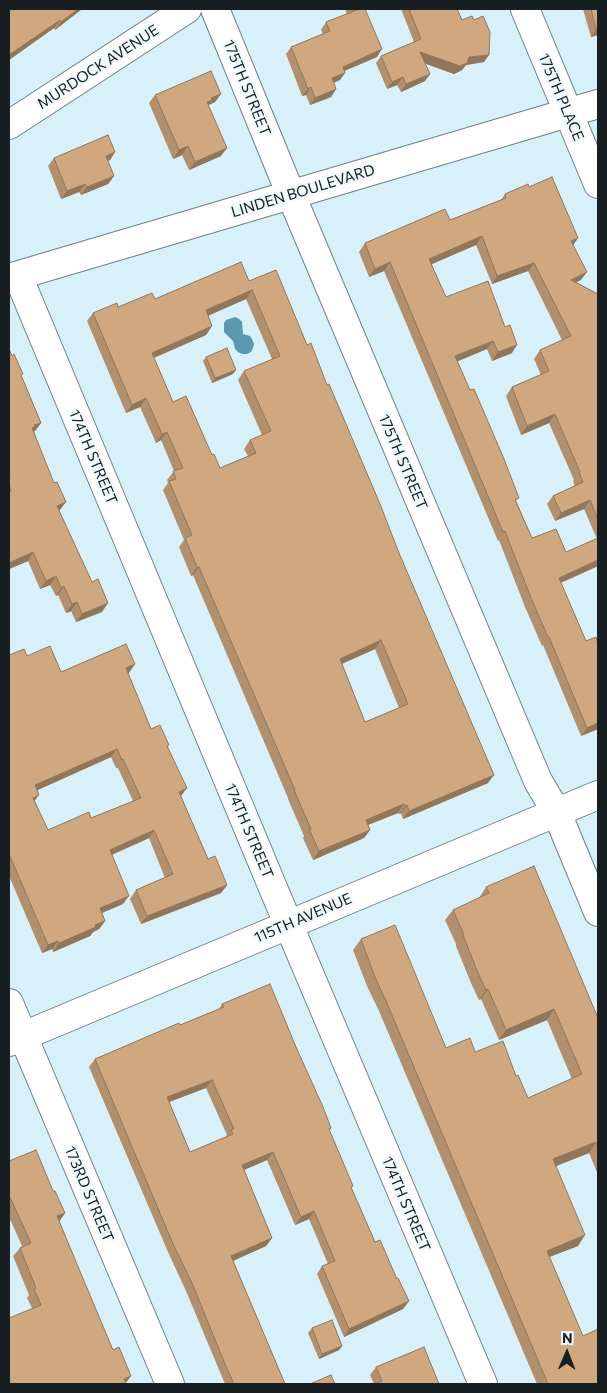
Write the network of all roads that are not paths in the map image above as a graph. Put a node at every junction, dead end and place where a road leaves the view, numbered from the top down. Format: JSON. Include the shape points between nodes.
{"nodes":[{"id":1,"x":187,"y":9,"type":"edge"},
{"id":2,"x":215,"y":9,"type":"edge"},
{"id":3,"x":525,"y":9,"type":"edge"},
{"id":4,"x":598,"y":104,"type":"edge"},
{"id":5,"x":568,"y":113,"type":"junction"},
{"id":6,"x":9,"y":126,"type":"edge"},
{"id":7,"x":598,"y":184,"type":"edge"},
{"id":8,"x":290,"y":195,"type":"junction"},
{"id":9,"x":13,"y":277,"type":"edge"},
{"id":10,"x":598,"y":795,"type":"edge"},
{"id":11,"x":557,"y":813,"type":"junction"},
{"id":12,"x":598,"y":912,"type":"edge"},
{"id":13,"x":288,"y":924,"type":"junction"},
{"id":14,"x":9,"y":1003,"type":"edge"},
{"id":15,"x":16,"y":1039,"type":"edge"},
{"id":16,"x":170,"y":1384,"type":"edge"},
{"id":17,"x":482,"y":1384,"type":"edge"}],
"edges":[{"from":1,"to":6,"type":"street","name":"MURDOCK AVENUE"},
{"from":2,"to":8,"type":"street","name":"175TH STREET"},
{"from":3,"to":5,"type":"street","name":"175TH PLACE"},
{"from":4,"to":5,"type":"street","name":"LINDEN BOULEVARD"},
{"from":5,"to":7,"type":"street","name":"175TH PLACE"},
{"from":5,"to":8,"type":"street","name":"LINDEN BOULEVARD"},
{"from":8,"to":9,"type":"street","name":"LINDEN BOULEVARD"},
{"from":8,"to":11,"type":"street","name":"175TH STREET","via":[[538,781]]},
{"from":9,"to":13,"type":"street","name":"174TH STREET"},
{"from":10,"to":11,"type":"street","name":"115TH AVENUE"},
{"from":11,"to":12,"type":"street","name":"175TH STREET"},
{"from":11,"to":13,"type":"street","name":"115TH AVENUE"},
{"from":13,"to":15,"type":"street","name":"115TH AVENUE"},
{"from":13,"to":17,"type":"street","name":"174TH STREET"},
{"from":14,"to":15,"type":"street","name":"173RD STREET"},
{"from":15,"to":16,"type":"street","name":"173RD STREET"}]}
